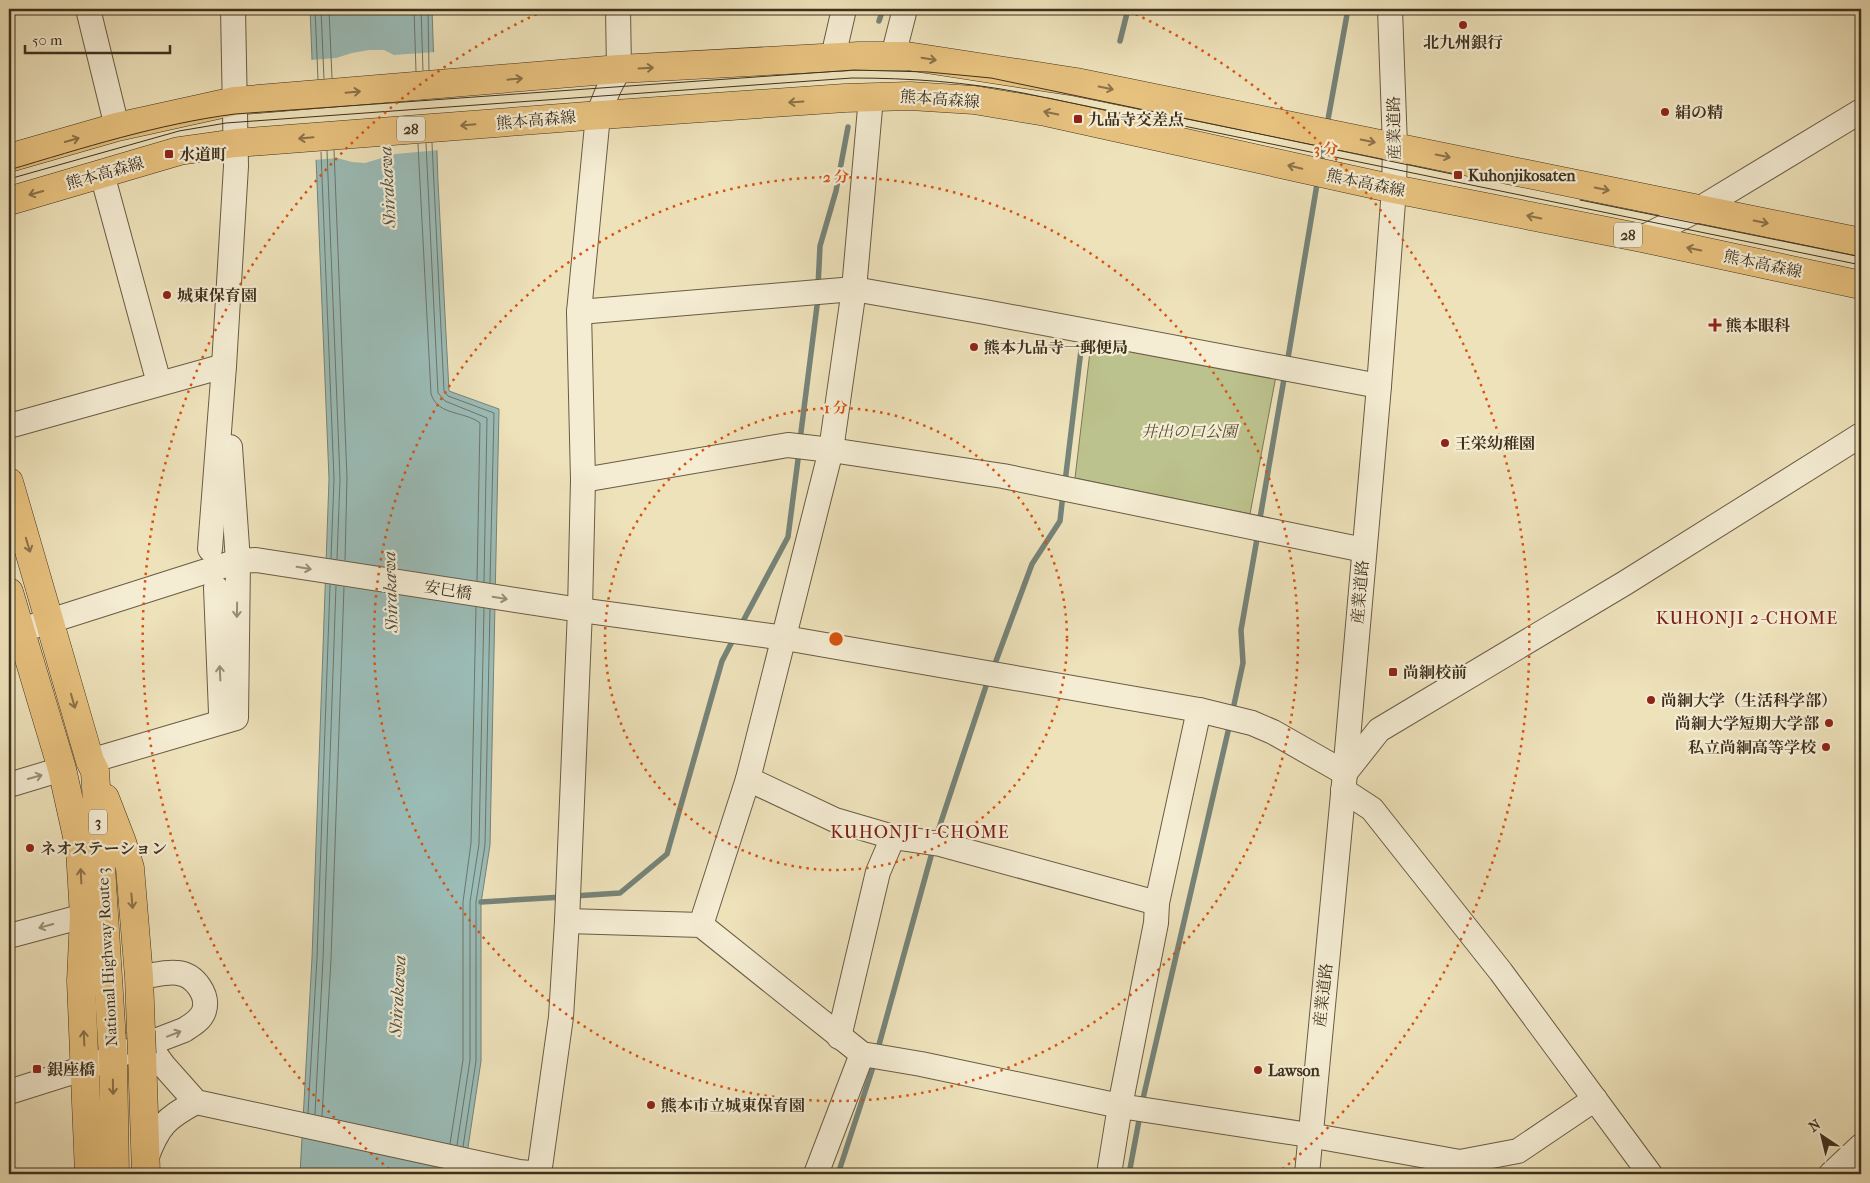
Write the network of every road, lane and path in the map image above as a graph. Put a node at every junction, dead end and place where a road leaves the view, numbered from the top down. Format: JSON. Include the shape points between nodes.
{"nodes":[{"id":1,"x":88,"y":9,"type":"edge"},
{"id":2,"x":233,"y":9,"type":"edge"},
{"id":3,"x":618,"y":9,"type":"edge"},
{"id":4,"x":844,"y":9,"type":"edge"},
{"id":5,"x":905,"y":9,"type":"edge"},
{"id":6,"x":1390,"y":9,"type":"edge"},
{"id":7,"x":866,"y":56,"type":"junction"},
{"id":8,"x":619,"y":70,"type":"junction"},
{"id":9,"x":860,"y":98,"type":"junction"},
{"id":10,"x":235,"y":101,"type":"junction"},
{"id":11,"x":1861,"y":111,"type":"edge"},
{"id":12,"x":592,"y":115,"type":"junction"},
{"id":13,"x":117,"y":127,"type":"junction"},
{"id":14,"x":236,"y":143,"type":"junction"},
{"id":15,"x":1395,"y":147,"type":"junction"},
{"id":16,"x":9,"y":158,"type":"edge"},
{"id":17,"x":102,"y":174,"type":"junction"},
{"id":18,"x":1394,"y":189,"type":"junction"},
{"id":19,"x":9,"y":201,"type":"edge"},
{"id":20,"x":1699,"y":210,"type":"junction"},
{"id":21,"x":1642,"y":238,"type":"junction"},
{"id":22,"x":1861,"y":242,"type":"edge"},
{"id":23,"x":1861,"y":284,"type":"edge"},
{"id":24,"x":854,"y":289,"type":"junction"},
{"id":25,"x":578,"y":312,"type":"junction"},
{"id":26,"x":224,"y":366,"type":"junction"},
{"id":27,"x":159,"y":383,"type":"junction"},
{"id":28,"x":1379,"y":386,"type":"junction"},
{"id":29,"x":9,"y":426,"type":"edge"},
{"id":30,"x":1861,"y":435,"type":"edge"},
{"id":31,"x":831,"y":450,"type":"junction"},
{"id":32,"x":583,"y":480,"type":"junction"},
{"id":33,"x":9,"y":482,"type":"edge"},
{"id":34,"x":210,"y":550,"type":"dead end"},
{"id":35,"x":1364,"y":550,"type":"junction"},
{"id":36,"x":247,"y":561,"type":"junction"},
{"id":37,"x":216,"y":588,"type":"dead end"},
{"id":38,"x":9,"y":592,"type":"edge"},
{"id":39,"x":580,"y":610,"type":"junction"},
{"id":40,"x":51,"y":622,"type":"junction"},
{"id":41,"x":15,"y":632,"type":"edge"},
{"id":42,"x":784,"y":638,"type":"junction"},
{"id":43,"x":1199,"y":710,"type":"junction"},
{"id":44,"x":229,"y":720,"type":"junction"},
{"id":45,"x":93,"y":766,"type":"junction"},
{"id":46,"x":62,"y":769,"type":"junction"},
{"id":47,"x":748,"y":778,"type":"junction"},
{"id":48,"x":1344,"y":782,"type":"junction"},
{"id":49,"x":9,"y":785,"type":"edge"},
{"id":50,"x":893,"y":837,"type":"junction"},
{"id":51,"x":1158,"y":903,"type":"junction"},
{"id":52,"x":94,"y":916,"type":"junction"},
{"id":53,"x":567,"y":921,"type":"junction"},
{"id":54,"x":700,"y":925,"type":"junction"},
{"id":55,"x":9,"y":936,"type":"edge"},
{"id":56,"x":139,"y":977,"type":"junction"},
{"id":57,"x":840,"y":1036,"type":"junction"},
{"id":58,"x":145,"y":1045,"type":"junction"},
{"id":59,"x":862,"y":1054,"type":"junction"},
{"id":60,"x":113,"y":1058,"type":"junction"},
{"id":61,"x":85,"y":1068,"type":"junction"},
{"id":62,"x":9,"y":1092,"type":"edge"},
{"id":63,"x":1595,"y":1099,"type":"junction"},
{"id":64,"x":203,"y":1104,"type":"junction"},
{"id":65,"x":1120,"y":1106,"type":"junction"},
{"id":66,"x":1309,"y":1135,"type":"junction"},
{"id":67,"x":1861,"y":1146,"type":"edge"},
{"id":68,"x":146,"y":1166,"type":"edge"},
{"id":69,"x":534,"y":1173,"type":"edge"},
{"id":70,"x":89,"y":1174,"type":"edge"},
{"id":71,"x":115,"y":1174,"type":"edge"},
{"id":72,"x":816,"y":1174,"type":"edge"},
{"id":73,"x":1109,"y":1174,"type":"edge"},
{"id":74,"x":1306,"y":1174,"type":"edge"},
{"id":75,"x":1650,"y":1174,"type":"edge"},
{"id":76,"x":1831,"y":1174,"type":"edge"}],
"edges":[{"from":1,"to":13,"type":"street"},
{"from":2,"to":10,"type":"street"},
{"from":3,"to":8,"type":"street"},
{"from":4,"to":7,"type":"street"},
{"from":5,"to":7,"type":"street"},
{"from":6,"to":15,"type":"street","name":"産業道路"},
{"from":8,"to":7,"type":"main road","one_way":true},
{"from":7,"to":15,"type":"main road","one_way":true,"via":[[907,56],[1076,82]]},
{"from":10,"to":8,"type":"main road","one_way":true},
{"from":8,"to":12,"type":"street"},
{"from":9,"to":12,"type":"main road","name":"熊本高森線","number":"28","one_way":true},
{"from":18,"to":9,"type":"main road","name":"熊本高森線","number":"28","one_way":true,"via":[[1046,112],[974,100],[910,96]]},
{"from":9,"to":24,"type":"street"},
{"from":10,"to":13,"type":"main road"},
{"from":10,"to":14,"type":"street"},
{"from":11,"to":20,"type":"street"},
{"from":12,"to":14,"type":"main road","name":"熊本高森線","number":"28","one_way":true},
{"from":12,"to":25,"type":"street"},
{"from":16,"to":13,"type":"main road","one_way":true},
{"from":14,"to":17,"type":"main road","name":"熊本高森線","number":"28","via":[[179,151]]},
{"from":14,"to":26,"type":"street"},
{"from":15,"to":18,"type":"street","name":"産業道路"},
{"from":15,"to":20,"type":"main road","one_way":true},
{"from":17,"to":19,"type":"main road","name":"熊本高森線","number":"28","one_way":true},
{"from":17,"to":27,"type":"street"},
{"from":21,"to":18,"type":"main road","name":"熊本高森線","number":"28","one_way":true},
{"from":18,"to":28,"type":"street","name":"産業道路"},
{"from":20,"to":21,"type":"street"},
{"from":20,"to":22,"type":"main road","one_way":true},
{"from":23,"to":21,"type":"main road","name":"熊本高森線","number":"28","one_way":true},
{"from":24,"to":25,"type":"street"},
{"from":24,"to":28,"type":"street"},
{"from":24,"to":31,"type":"street"},
{"from":25,"to":32,"type":"street"},
{"from":26,"to":27,"type":"street"},
{"from":26,"to":34,"type":"street"},
{"from":26,"to":36,"type":"street"},
{"from":27,"to":29,"type":"street"},
{"from":28,"to":35,"type":"street","name":"産業道路"},
{"from":30,"to":48,"type":"street","via":[[1625,583],[1379,730]]},
{"from":31,"to":32,"type":"street","via":[[788,445]]},
{"from":31,"to":35,"type":"street","via":[[1003,476]]},
{"from":31,"to":42,"type":"street"},
{"from":32,"to":39,"type":"street"},
{"from":33,"to":40,"type":"main road","name":"National Highway Route 3","number":"3","one_way":true},
{"from":35,"to":48,"type":"street","name":"産業道路"},
{"from":36,"to":39,"type":"street","name":"安巳橋","one_way":true},
{"from":36,"to":40,"type":"street"},
{"from":36,"to":44,"type":"street","one_way":true},
{"from":44,"to":37,"type":"street","one_way":true},
{"from":38,"to":41,"type":"main road","name":"National Highway Route 3","number":"3"},
{"from":39,"to":42,"type":"street","name":"安巳橋"},
{"from":39,"to":53,"type":"street"},
{"from":40,"to":41,"type":"street"},
{"from":40,"to":45,"type":"main road","name":"National Highway Route 3","number":"3","one_way":true},
{"from":41,"to":46,"type":"main road","name":"National Highway Route 3","number":"3"},
{"from":42,"to":43,"type":"street","name":"安巳橋"},
{"from":42,"to":47,"type":"street"},
{"from":43,"to":48,"type":"street","name":"安巳橋","via":[[1252,723],[1273,732]]},
{"from":43,"to":51,"type":"street"},
{"from":44,"to":45,"type":"street"},
{"from":45,"to":52,"type":"main road","name":"National Highway Route 3","number":"3"},
{"from":45,"to":56,"type":"main road","number":"3","one_way":true,"via":[[130,868]]},
{"from":49,"to":46,"type":"street","one_way":true},
{"from":52,"to":46,"type":"main road","name":"National Highway Route 3","number":"3","one_way":true},
{"from":47,"to":50,"type":"street","via":[[835,820]]},
{"from":47,"to":54,"type":"street"},
{"from":48,"to":63,"type":"street","name":"安巳橋","via":[[1372,810],[1501,972]]},
{"from":48,"to":66,"type":"street","name":"産業道路"},
{"from":50,"to":51,"type":"street","via":[[940,844]]},
{"from":50,"to":57,"type":"street","via":[[878,872]]},
{"from":51,"to":65,"type":"street"},
{"from":52,"to":55,"type":"street","one_way":true},
{"from":52,"to":60,"type":"main road","name":"National Highway Route 3","number":"3"},
{"from":61,"to":52,"type":"main road","name":"National Highway Route 3","number":"3","one_way":true,"via":[[81,981]]},
{"from":53,"to":54,"type":"street"},
{"from":53,"to":69,"type":"street","via":[[561,1017]]},
{"from":54,"to":57,"type":"street"},
{"from":56,"to":58,"type":"main road","number":"3"},
{"from":60,"to":56,"type":"street","one_way":true,"via":[[184,1030],[198,1021],[204,1010],[200,986],[190,977],[178,973]]},
{"from":57,"to":59,"type":"street"},
{"from":58,"to":64,"type":"street"},
{"from":58,"to":68,"type":"main road","number":"3"},
{"from":59,"to":65,"type":"street"},
{"from":59,"to":72,"type":"street"},
{"from":60,"to":61,"type":"street"},
{"from":60,"to":71,"type":"main road","name":"National Highway Route 3","number":"3","one_way":true},
{"from":61,"to":62,"type":"street"},
{"from":61,"to":70,"type":"main road","name":"National Highway Route 3","number":"3"},
{"from":63,"to":66,"type":"street","via":[[1518,1151],[1460,1162]]},
{"from":63,"to":75,"type":"street","name":"安巳橋"},
{"from":64,"to":68,"type":"street","via":[[179,1111],[165,1122],[154,1137]]},
{"from":64,"to":69,"type":"street"},
{"from":65,"to":66,"type":"street"},
{"from":65,"to":73,"type":"street"},
{"from":66,"to":74,"type":"street","name":"産業道路"},
{"from":67,"to":76,"type":"street"}]}
